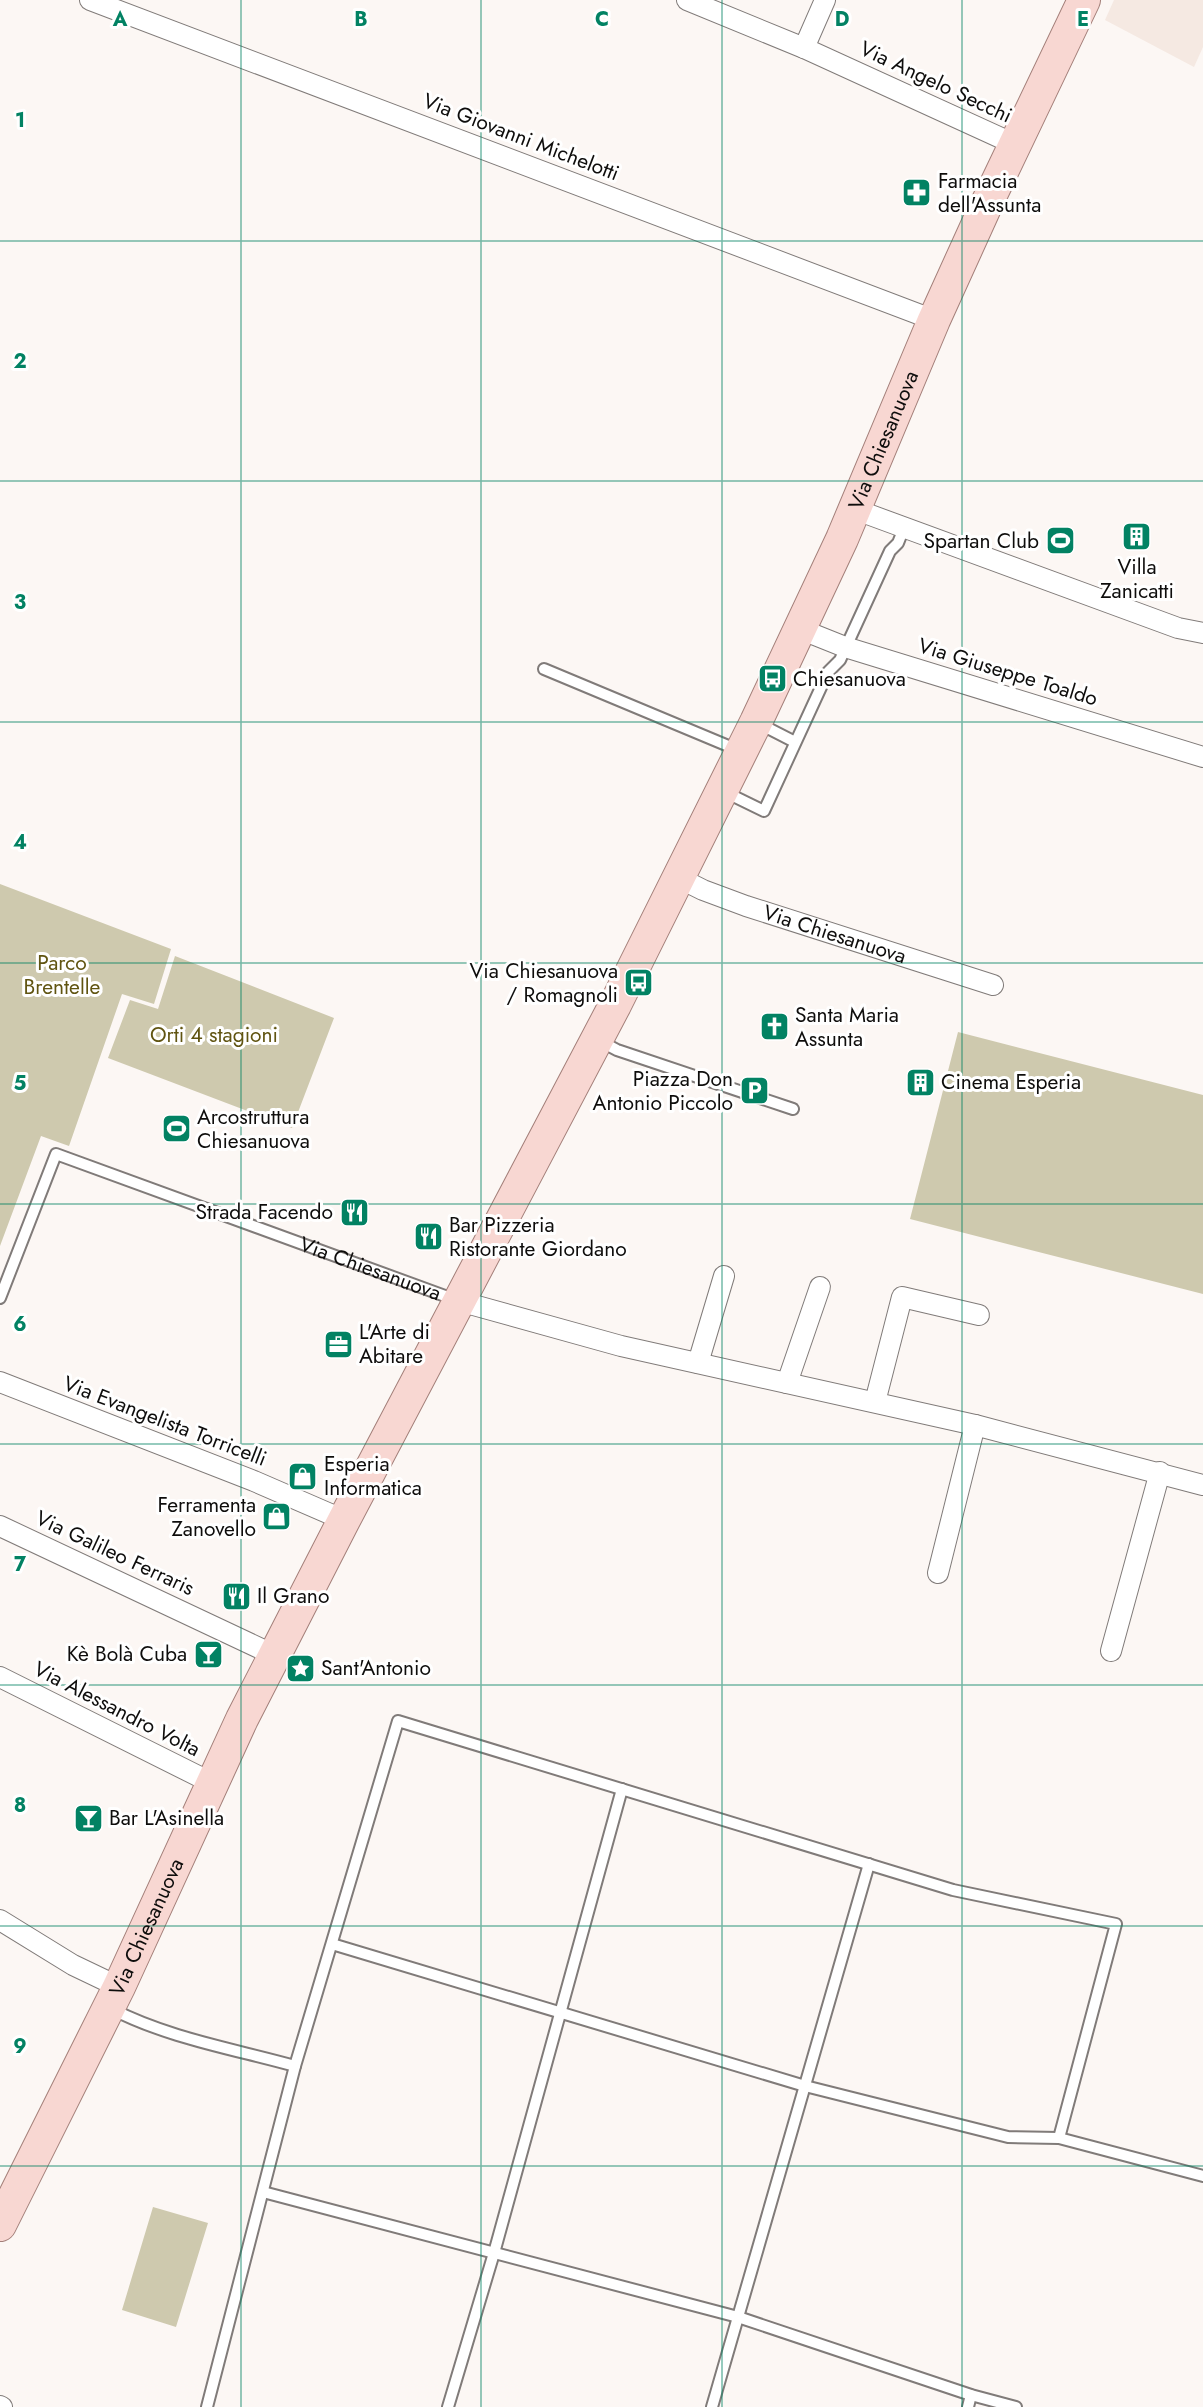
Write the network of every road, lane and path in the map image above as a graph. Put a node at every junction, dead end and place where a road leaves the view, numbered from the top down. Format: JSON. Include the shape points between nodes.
{"nodes":[{"id":1,"x":90,"y":0,"type":"edge"},
{"id":2,"x":687,"y":0,"type":"edge"},
{"id":3,"x":825,"y":0,"type":"edge"},
{"id":4,"x":1084,"y":0,"type":"edge"},
{"id":5,"x":804,"y":48,"type":"junction"},
{"id":6,"x":1014,"y":144,"type":"junction"},
{"id":7,"x":934,"y":320,"type":"junction"},
{"id":8,"x":854,"y":510,"type":"junction"},
{"id":9,"x":904,"y":528,"type":"junction"},
{"id":10,"x":800,"y":629,"type":"junction"},
{"id":11,"x":1203,"y":633,"type":"edge"},
{"id":12,"x":846,"y":647,"type":"junction"},
{"id":13,"x":544,"y":669,"type":"dead end"},
{"id":14,"x":756,"y":722,"type":"junction"},
{"id":15,"x":795,"y":742,"type":"junction"},
{"id":16,"x":741,"y":751,"type":"junction"},
{"id":17,"x":1203,"y":758,"type":"edge"},
{"id":18,"x":722,"y":791,"type":"junction"},
{"id":19,"x":678,"y":877,"type":"junction"},
{"id":20,"x":993,"y":985,"type":"dead end"},
{"id":21,"x":597,"y":1040,"type":"junction"},
{"id":22,"x":793,"y":1109,"type":"dead end"},
{"id":23,"x":724,"y":1276,"type":"dead end"},
{"id":24,"x":820,"y":1287,"type":"dead end"},
{"id":25,"x":0,"y":1298,"type":"edge"},
{"id":26,"x":459,"y":1301,"type":"junction"},
{"id":27,"x":979,"y":1316,"type":"dead end"},
{"id":28,"x":698,"y":1363,"type":"junction"},
{"id":29,"x":0,"y":1382,"type":"edge"},
{"id":30,"x":788,"y":1383,"type":"junction"},
{"id":31,"x":875,"y":1402,"type":"junction"},
{"id":32,"x":975,"y":1425,"type":"junction"},
{"id":33,"x":1160,"y":1472,"type":"junction"},
{"id":34,"x":1203,"y":1485,"type":"edge"},
{"id":35,"x":344,"y":1520,"type":"junction"},
{"id":36,"x":0,"y":1526,"type":"edge"},
{"id":37,"x":938,"y":1573,"type":"dead end"},
{"id":38,"x":1111,"y":1651,"type":"dead end"},
{"id":39,"x":274,"y":1655,"type":"junction"},
{"id":40,"x":0,"y":1677,"type":"edge"},
{"id":41,"x":212,"y":1783,"type":"junction"},
{"id":42,"x":622,"y":1789,"type":"junction"},
{"id":43,"x":869,"y":1864,"type":"junction"},
{"id":44,"x":1,"y":1923,"type":"edge"},
{"id":45,"x":332,"y":1944,"type":"junction"},
{"id":46,"x":114,"y":1997,"type":"junction"},
{"id":47,"x":560,"y":2013,"type":"junction"},
{"id":48,"x":295,"y":2066,"type":"junction"},
{"id":49,"x":805,"y":2086,"type":"junction"},
{"id":50,"x":1059,"y":2138,"type":"junction"},
{"id":51,"x":1203,"y":2176,"type":"edge"},
{"id":52,"x":263,"y":2192,"type":"junction"},
{"id":53,"x":0,"y":2225,"type":"edge"},
{"id":54,"x":494,"y":2253,"type":"junction"},
{"id":55,"x":738,"y":2317,"type":"junction"},
{"id":56,"x":971,"y":2395,"type":"junction"},
{"id":57,"x":207,"y":2407,"type":"edge"},
{"id":58,"x":448,"y":2407,"type":"edge"},
{"id":59,"x":712,"y":2407,"type":"edge"},
{"id":60,"x":968,"y":2407,"type":"edge"},
{"id":61,"x":1016,"y":2407,"type":"edge"}],
"edges":[{"from":1,"to":7,"type":"street","name":"Via Giovanni Michelotti"},
{"from":2,"to":5,"type":"street","name":"Via Angelo Secchi"},
{"from":3,"to":5,"type":"street"},
{"from":4,"to":6,"type":"main road","name":"Via Chiesanuova"},
{"from":5,"to":6,"type":"street","name":"Via Angelo Secchi"},
{"from":6,"to":7,"type":"main road","name":"Via Chiesanuova"},
{"from":7,"to":8,"type":"main road","name":"Via Chiesanuova"},
{"from":8,"to":9,"type":"street"},
{"from":8,"to":10,"type":"main road","name":"Via Chiesanuova"},
{"from":9,"to":11,"type":"street","via":[[1179,628]]},
{"from":9,"to":12,"type":"lane"},
{"from":10,"to":12,"type":"street","name":"Via Giuseppe Toaldo"},
{"from":10,"to":14,"type":"main road","name":"Via Chiesanuova"},
{"from":12,"to":15,"type":"lane","via":[[828,672]]},
{"from":12,"to":17,"type":"street","name":"Via Giuseppe Toaldo"},
{"from":13,"to":16,"type":"lane"},
{"from":14,"to":15,"type":"lane"},
{"from":14,"to":16,"type":"main road","name":"Via Chiesanuova"},
{"from":15,"to":18,"type":"lane","via":[[764,811]]},
{"from":16,"to":18,"type":"main road","name":"Via Chiesanuova"},
{"from":18,"to":19,"type":"main road","name":"Via Chiesanuova"},
{"from":19,"to":20,"type":"street","name":"Via Chiesanuova","via":[[746,906]]},
{"from":19,"to":21,"type":"main road","name":"Via Chiesanuova"},
{"from":21,"to":22,"type":"lane"},
{"from":21,"to":26,"type":"main road","name":"Via Chiesanuova"},
{"from":23,"to":28,"type":"street"},
{"from":24,"to":30,"type":"street"},
{"from":25,"to":26,"type":"lane","name":"Via Chiesanuova","via":[[56,1154]]},
{"from":26,"to":28,"type":"street"},
{"from":26,"to":35,"type":"main road","name":"Via Chiesanuova"},
{"from":27,"to":31,"type":"street","via":[[902,1297]]},
{"from":28,"to":30,"type":"street"},
{"from":29,"to":35,"type":"street","name":"Via Evangelista Torricelli"},
{"from":30,"to":31,"type":"street"},
{"from":31,"to":32,"type":"street"},
{"from":32,"to":33,"type":"street"},
{"from":32,"to":37,"type":"street"},
{"from":33,"to":34,"type":"street"},
{"from":33,"to":38,"type":"street"},
{"from":35,"to":39,"type":"main road","name":"Via Chiesanuova"},
{"from":36,"to":39,"type":"street","name":"Via Galileo Ferraris"},
{"from":39,"to":41,"type":"main road","name":"Via Chiesanuova"},
{"from":40,"to":41,"type":"street","name":"Via Alessandro Volta"},
{"from":41,"to":46,"type":"main road","name":"Via Chiesanuova"},
{"from":42,"to":43,"type":"lane"},
{"from":42,"to":45,"type":"lane","via":[[398,1721]]},
{"from":42,"to":47,"type":"lane"},
{"from":43,"to":49,"type":"lane"},
{"from":43,"to":50,"type":"lane","via":[[953,1890],[1116,1924]]},
{"from":44,"to":46,"type":"street","via":[[73,1965]]},
{"from":45,"to":47,"type":"lane"},
{"from":45,"to":48,"type":"lane"},
{"from":46,"to":48,"type":"lane","name":"Via Chiesanuova","via":[[137,2021]]},
{"from":46,"to":53,"type":"main road","name":"Via Chiesanuova"},
{"from":47,"to":49,"type":"lane"},
{"from":47,"to":54,"type":"lane"},
{"from":48,"to":52,"type":"lane"},
{"from":49,"to":50,"type":"lane","via":[[1008,2137]]},
{"from":49,"to":55,"type":"lane"},
{"from":50,"to":51,"type":"lane"},
{"from":52,"to":54,"type":"lane"},
{"from":52,"to":57,"type":"lane"},
{"from":54,"to":55,"type":"lane"},
{"from":54,"to":58,"type":"lane"},
{"from":55,"to":56,"type":"lane"},
{"from":55,"to":59,"type":"lane"},
{"from":56,"to":60,"type":"lane"},
{"from":56,"to":61,"type":"lane"}]}
